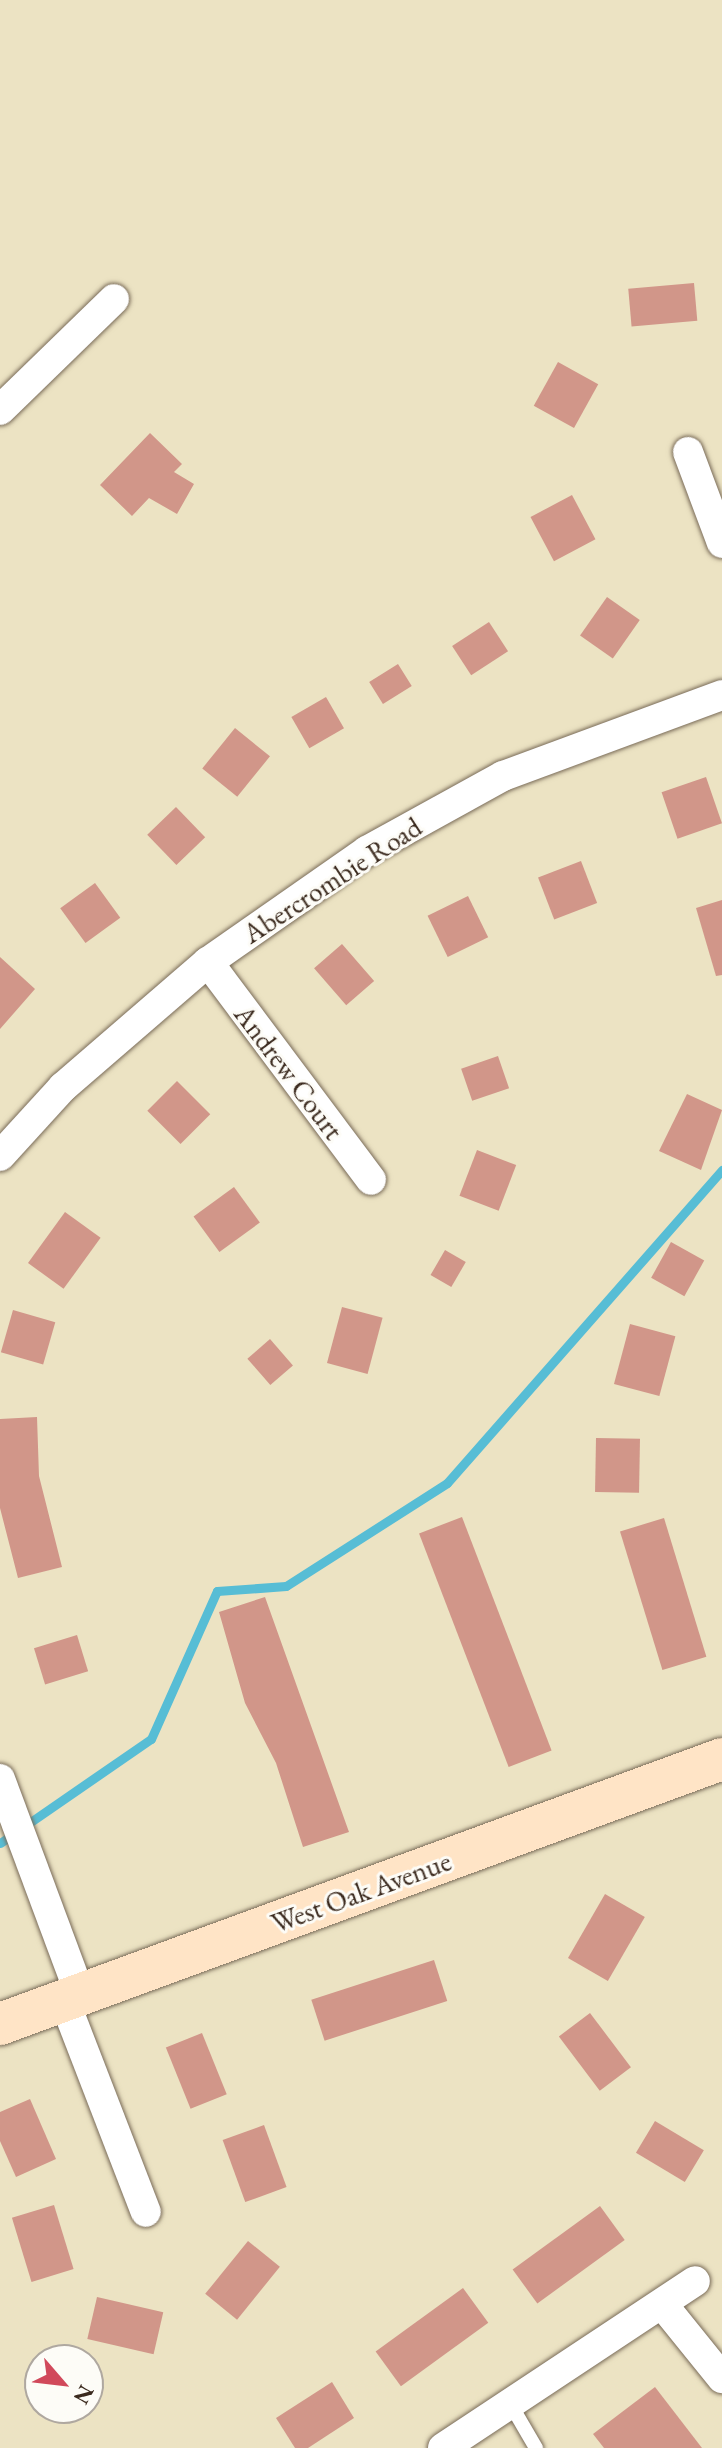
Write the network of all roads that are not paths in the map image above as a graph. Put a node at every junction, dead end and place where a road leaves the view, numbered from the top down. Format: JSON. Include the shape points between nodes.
{"nodes":[{"id":1,"x":114,"y":299,"type":"dead end"},
{"id":2,"x":0,"y":410,"type":"edge"},
{"id":3,"x":688,"y":452,"type":"dead end"},
{"id":4,"x":722,"y":543,"type":"edge"},
{"id":5,"x":722,"y":695,"type":"edge"},
{"id":6,"x":208,"y":962,"type":"junction"},
{"id":7,"x":0,"y":1156,"type":"edge"},
{"id":8,"x":371,"y":1180,"type":"dead end"},
{"id":9,"x":722,"y":1759,"type":"edge"},
{"id":10,"x":0,"y":1779,"type":"edge"},
{"id":11,"x":72,"y":1997,"type":"junction"},
{"id":12,"x":0,"y":2024,"type":"edge"},
{"id":13,"x":146,"y":2212,"type":"dead end"},
{"id":14,"x":695,"y":2281,"type":"dead end"},
{"id":15,"x":663,"y":2305,"type":"junction"},
{"id":16,"x":722,"y":2378,"type":"edge"},
{"id":17,"x":511,"y":2405,"type":"junction"},
{"id":18,"x":443,"y":2448,"type":"edge"},
{"id":19,"x":536,"y":2448,"type":"edge"}],
"edges":[{"from":1,"to":2,"type":"street"},
{"from":3,"to":4,"type":"street"},
{"from":5,"to":6,"type":"street","name":"Abercrombie Road","via":[[503,776],[367,851]]},
{"from":6,"to":7,"type":"street","name":"Abercrombie Road","via":[[63,1087]]},
{"from":6,"to":8,"type":"street","name":"Andrew Court"},
{"from":9,"to":11,"type":"street","name":"West Oak Avenue"},
{"from":10,"to":11,"type":"street"},
{"from":11,"to":12,"type":"street","name":"West Oak Avenue"},
{"from":11,"to":13,"type":"street"},
{"from":14,"to":15,"type":"street"},
{"from":15,"to":16,"type":"street"},
{"from":15,"to":17,"type":"street"},
{"from":17,"to":18,"type":"street"},
{"from":17,"to":19,"type":"lane"}]}
